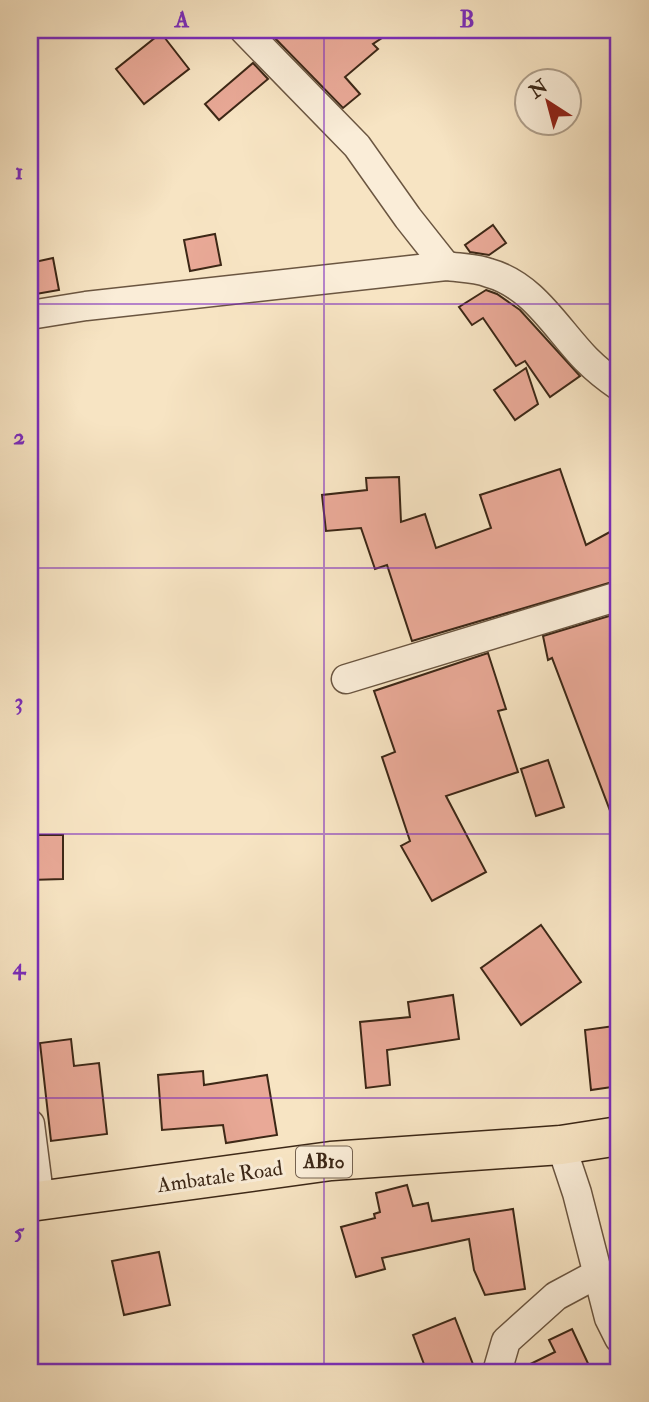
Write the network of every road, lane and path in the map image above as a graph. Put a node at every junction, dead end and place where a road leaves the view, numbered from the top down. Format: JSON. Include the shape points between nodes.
{"nodes":[{"id":1,"x":244,"y":30,"type":"edge"},
{"id":2,"x":446,"y":266,"type":"junction"},
{"id":3,"x":30,"y":315,"type":"edge"},
{"id":4,"x":619,"y":386,"type":"edge"},
{"id":5,"x":619,"y":596,"type":"edge"},
{"id":6,"x":346,"y":679,"type":"dead end"},
{"id":7,"x":30,"y":1124,"type":"edge"},
{"id":8,"x":619,"y":1136,"type":"edge"},
{"id":9,"x":561,"y":1145,"type":"junction"},
{"id":10,"x":35,"y":1202,"type":"edge"},
{"id":11,"x":597,"y":1274,"type":"junction"},
{"id":12,"x":619,"y":1338,"type":"edge"},
{"id":13,"x":497,"y":1372,"type":"edge"}],
"edges":[{"from":1,"to":2,"type":"street","via":[[357,146]]},
{"from":2,"to":3,"type":"street"},
{"from":2,"to":4,"type":"street","via":[[489,272],[509,281]]},
{"from":5,"to":6,"type":"street"},
{"from":7,"to":10,"type":"street"},
{"from":8,"to":9,"type":"main road","name":"Ambatale Road","number":"AB10"},
{"from":9,"to":10,"type":"main road","name":"Ambatale Road","number":"AB10","via":[[331,1161]]},
{"from":9,"to":11,"type":"street"},
{"from":11,"to":12,"type":"street"},
{"from":11,"to":13,"type":"street","via":[[556,1296],[506,1341]]}]}
